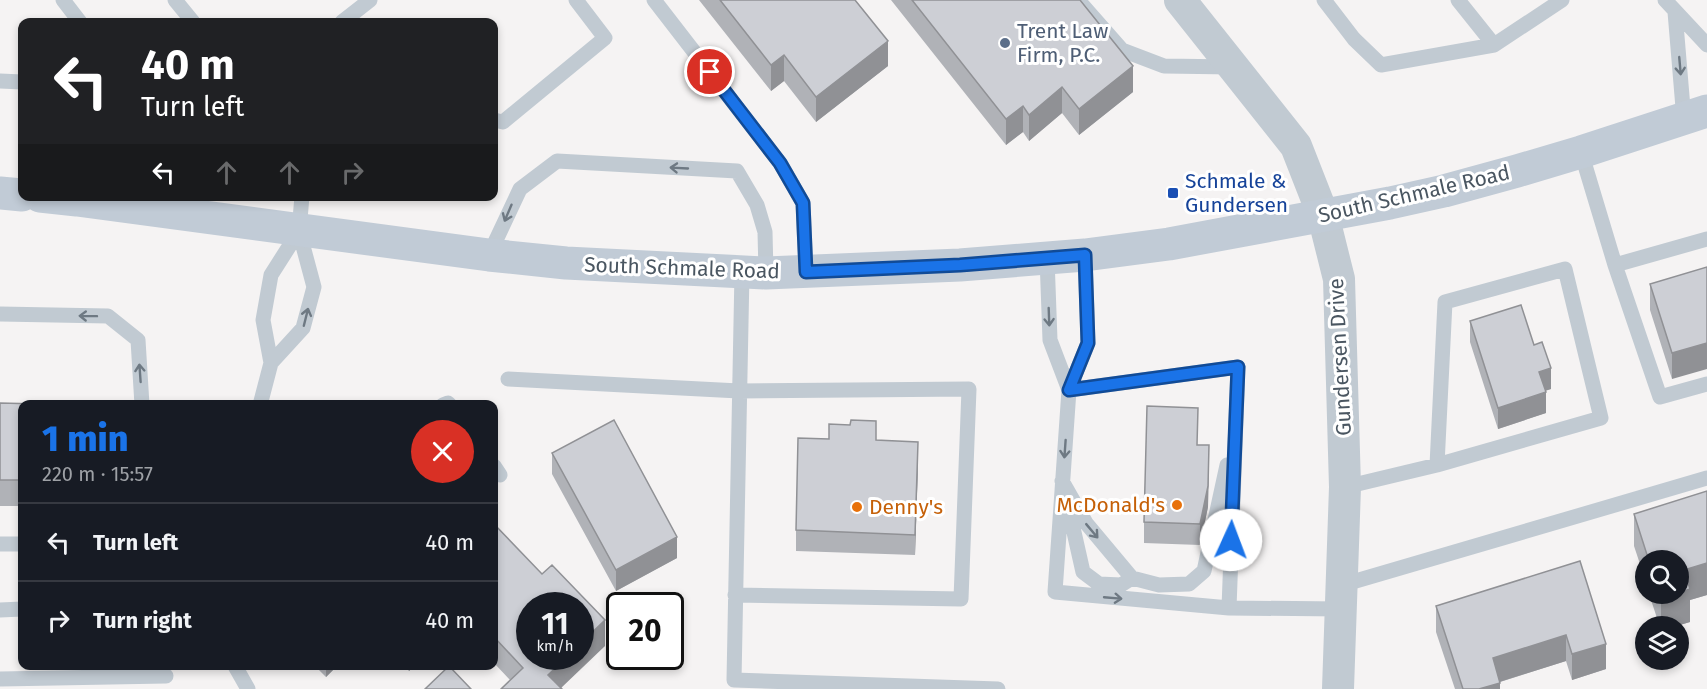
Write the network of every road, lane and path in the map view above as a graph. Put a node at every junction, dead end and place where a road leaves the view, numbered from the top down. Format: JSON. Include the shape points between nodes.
{"nodes":[{"id":1,"x":63,"y":0,"type":"edge"},
{"id":2,"x":175,"y":0,"type":"edge"},
{"id":3,"x":370,"y":0,"type":"edge"},
{"id":4,"x":576,"y":0,"type":"edge"},
{"id":5,"x":654,"y":0,"type":"edge"},
{"id":6,"x":1078,"y":0,"type":"edge"},
{"id":7,"x":1180,"y":0,"type":"edge"},
{"id":8,"x":1324,"y":0,"type":"edge"},
{"id":9,"x":1458,"y":0,"type":"edge"},
{"id":10,"x":1562,"y":0,"type":"edge"},
{"id":11,"x":1670,"y":6,"type":"edge"},
{"id":12,"x":77,"y":18,"type":"edge"},
{"id":13,"x":190,"y":18,"type":"edge"},
{"id":14,"x":347,"y":18,"type":"edge"},
{"id":15,"x":1494,"y":45,"type":"junction"},
{"id":16,"x":1707,"y":45,"type":"edge"},
{"id":17,"x":1234,"y":67,"type":"junction"},
{"id":18,"x":0,"y":81,"type":"edge"},
{"id":19,"x":18,"y":82,"type":"edge"},
{"id":20,"x":1696,"y":116,"type":"edge"},
{"id":21,"x":498,"y":121,"type":"edge"},
{"id":22,"x":1581,"y":152,"type":"junction"},
{"id":23,"x":0,"y":193,"type":"edge"},
{"id":24,"x":18,"y":195,"type":"edge"},
{"id":25,"x":84,"y":201,"type":"edge"},
{"id":26,"x":302,"y":201,"type":"edge"},
{"id":27,"x":1323,"y":215,"type":"junction"},
{"id":28,"x":299,"y":231,"type":"junction"},
{"id":29,"x":1707,"y":239,"type":"edge"},
{"id":30,"x":489,"y":255,"type":"junction"},
{"id":31,"x":1085,"y":255,"type":"junction"},
{"id":32,"x":1047,"y":258,"type":"junction"},
{"id":33,"x":1615,"y":265,"type":"junction"},
{"id":34,"x":806,"y":272,"type":"junction"},
{"id":35,"x":754,"y":273,"type":"junction"},
{"id":36,"x":0,"y":314,"type":"edge"},
{"id":37,"x":271,"y":363,"type":"junction"},
{"id":38,"x":508,"y":379,"type":"dead end"},
{"id":39,"x":1707,"y":384,"type":"edge"},
{"id":40,"x":1069,"y":390,"type":"junction"},
{"id":41,"x":739,"y":391,"type":"junction"},
{"id":42,"x":142,"y":400,"type":"edge"},
{"id":43,"x":261,"y":400,"type":"edge"},
{"id":44,"x":1235,"y":427,"type":"junction"},
{"id":45,"x":1437,"y":465,"type":"junction"},
{"id":46,"x":1707,"y":478,"type":"edge"},
{"id":47,"x":1062,"y":481,"type":"junction"},
{"id":48,"x":1345,"y":487,"type":"junction"},
{"id":49,"x":0,"y":544,"type":"edge"},
{"id":50,"x":18,"y":544,"type":"edge"},
{"id":51,"x":1132,"y":578,"type":"junction"},
{"id":52,"x":735,"y":596,"type":"junction"},
{"id":53,"x":1341,"y":597,"type":"junction"},
{"id":54,"x":1229,"y":608,"type":"junction"},
{"id":55,"x":18,"y":609,"type":"edge"},
{"id":56,"x":0,"y":610,"type":"edge"},
{"id":57,"x":237,"y":670,"type":"edge"},
{"id":58,"x":167,"y":677,"type":"edge"},
{"id":59,"x":0,"y":679,"type":"edge"},
{"id":60,"x":734,"y":685,"type":"edge"},
{"id":61,"x":248,"y":689,"type":"edge"},
{"id":62,"x":998,"y":689,"type":"edge"},
{"id":63,"x":1338,"y":689,"type":"edge"}],
"edges":[{"from":1,"to":12,"type":"lane"},
{"from":2,"to":13,"type":"lane"},
{"from":3,"to":14,"type":"lane"},
{"from":4,"to":21,"type":"lane","via":[[604,38],[502,122]]},
{"from":5,"to":34,"type":"lane","via":[[780,163],[803,203]]},
{"from":6,"to":17,"type":"lane","via":[[1122,50],[1164,66]]},
{"from":7,"to":17,"type":"street","name":"Gundersen Drive"},
{"from":8,"to":15,"type":"lane","via":[[1354,39],[1381,65]]},
{"from":9,"to":15,"type":"lane"},
{"from":10,"to":15,"type":"lane"},
{"from":11,"to":16,"type":"lane"},
{"from":11,"to":20,"type":"lane","one_way":true},
{"from":17,"to":27,"type":"street","name":"Gundersen Drive","via":[[1296,146]]},
{"from":18,"to":19,"type":"lane"},
{"from":20,"to":22,"type":"main road","name":"South Schmale Road"},
{"from":22,"to":27,"type":"main road","name":"South Schmale Road","via":[[1444,191]]},
{"from":22,"to":33,"type":"lane"},
{"from":23,"to":24,"type":"main road"},
{"from":25,"to":28,"type":"main road","name":"South Schmale Road"},
{"from":26,"to":28,"type":"lane"},
{"from":27,"to":31,"type":"main road","name":"South Schmale Road","via":[[1169,244]]},
{"from":27,"to":48,"type":"street","name":"Gundersen Drive","via":[[1339,279]]},
{"from":28,"to":30,"type":"main road","name":"South Schmale Road"},
{"from":28,"to":37,"type":"lane","via":[[271,275],[263,320]]},
{"from":37,"to":28,"type":"lane","one_way":true,"via":[[303,328],[314,286]]},
{"from":29,"to":33,"type":"lane"},
{"from":30,"to":35,"type":"main road","name":"South Schmale Road"},
{"from":35,"to":30,"type":"lane","one_way":true,"via":[[765,232],[757,205],[737,171],[557,161],[520,189]]},
{"from":31,"to":32,"type":"main road","name":"South Schmale Road"},
{"from":31,"to":40,"type":"lane","via":[[1088,343]]},
{"from":32,"to":34,"type":"main road","name":"South Schmale Road"},
{"from":32,"to":40,"type":"lane","one_way":true,"via":[[1050,340]]},
{"from":33,"to":39,"type":"lane","via":[[1660,397]]},
{"from":34,"to":35,"type":"main road","name":"South Schmale Road"},
{"from":35,"to":41,"type":"lane"},
{"from":42,"to":36,"type":"lane","one_way":true,"via":[[138,340],[108,316]]},
{"from":37,"to":43,"type":"lane"},
{"from":38,"to":41,"type":"lane"},
{"from":40,"to":44,"type":"lane","via":[[1238,367]]},
{"from":40,"to":47,"type":"lane","one_way":true},
{"from":41,"to":52,"type":"lane"},
{"from":41,"to":52,"type":"lane","via":[[969,388],[961,599]]},
{"from":44,"to":51,"type":"lane","via":[[1204,571],[1189,584],[1160,585]]},
{"from":44,"to":54,"type":"lane"},
{"from":45,"to":45,"type":"lane","via":[[1601,418],[1565,269],[1445,302]]},
{"from":45,"to":48,"type":"lane"},
{"from":46,"to":53,"type":"lane"},
{"from":47,"to":51,"type":"lane","one_way":true,"via":[[1086,523]]},
{"from":47,"to":51,"type":"lane","via":[[1083,572],[1099,584],[1121,585]]},
{"from":47,"to":54,"type":"lane","one_way":true,"via":[[1055,592]]},
{"from":48,"to":53,"type":"street","name":"Gundersen Drive"},
{"from":49,"to":50,"type":"lane"},
{"from":52,"to":60,"type":"lane"},
{"from":53,"to":54,"type":"lane"},
{"from":53,"to":63,"type":"street","name":"Gundersen Drive"},
{"from":55,"to":56,"type":"lane"},
{"from":57,"to":61,"type":"lane"},
{"from":58,"to":59,"type":"lane"},
{"from":60,"to":62,"type":"lane"}]}
